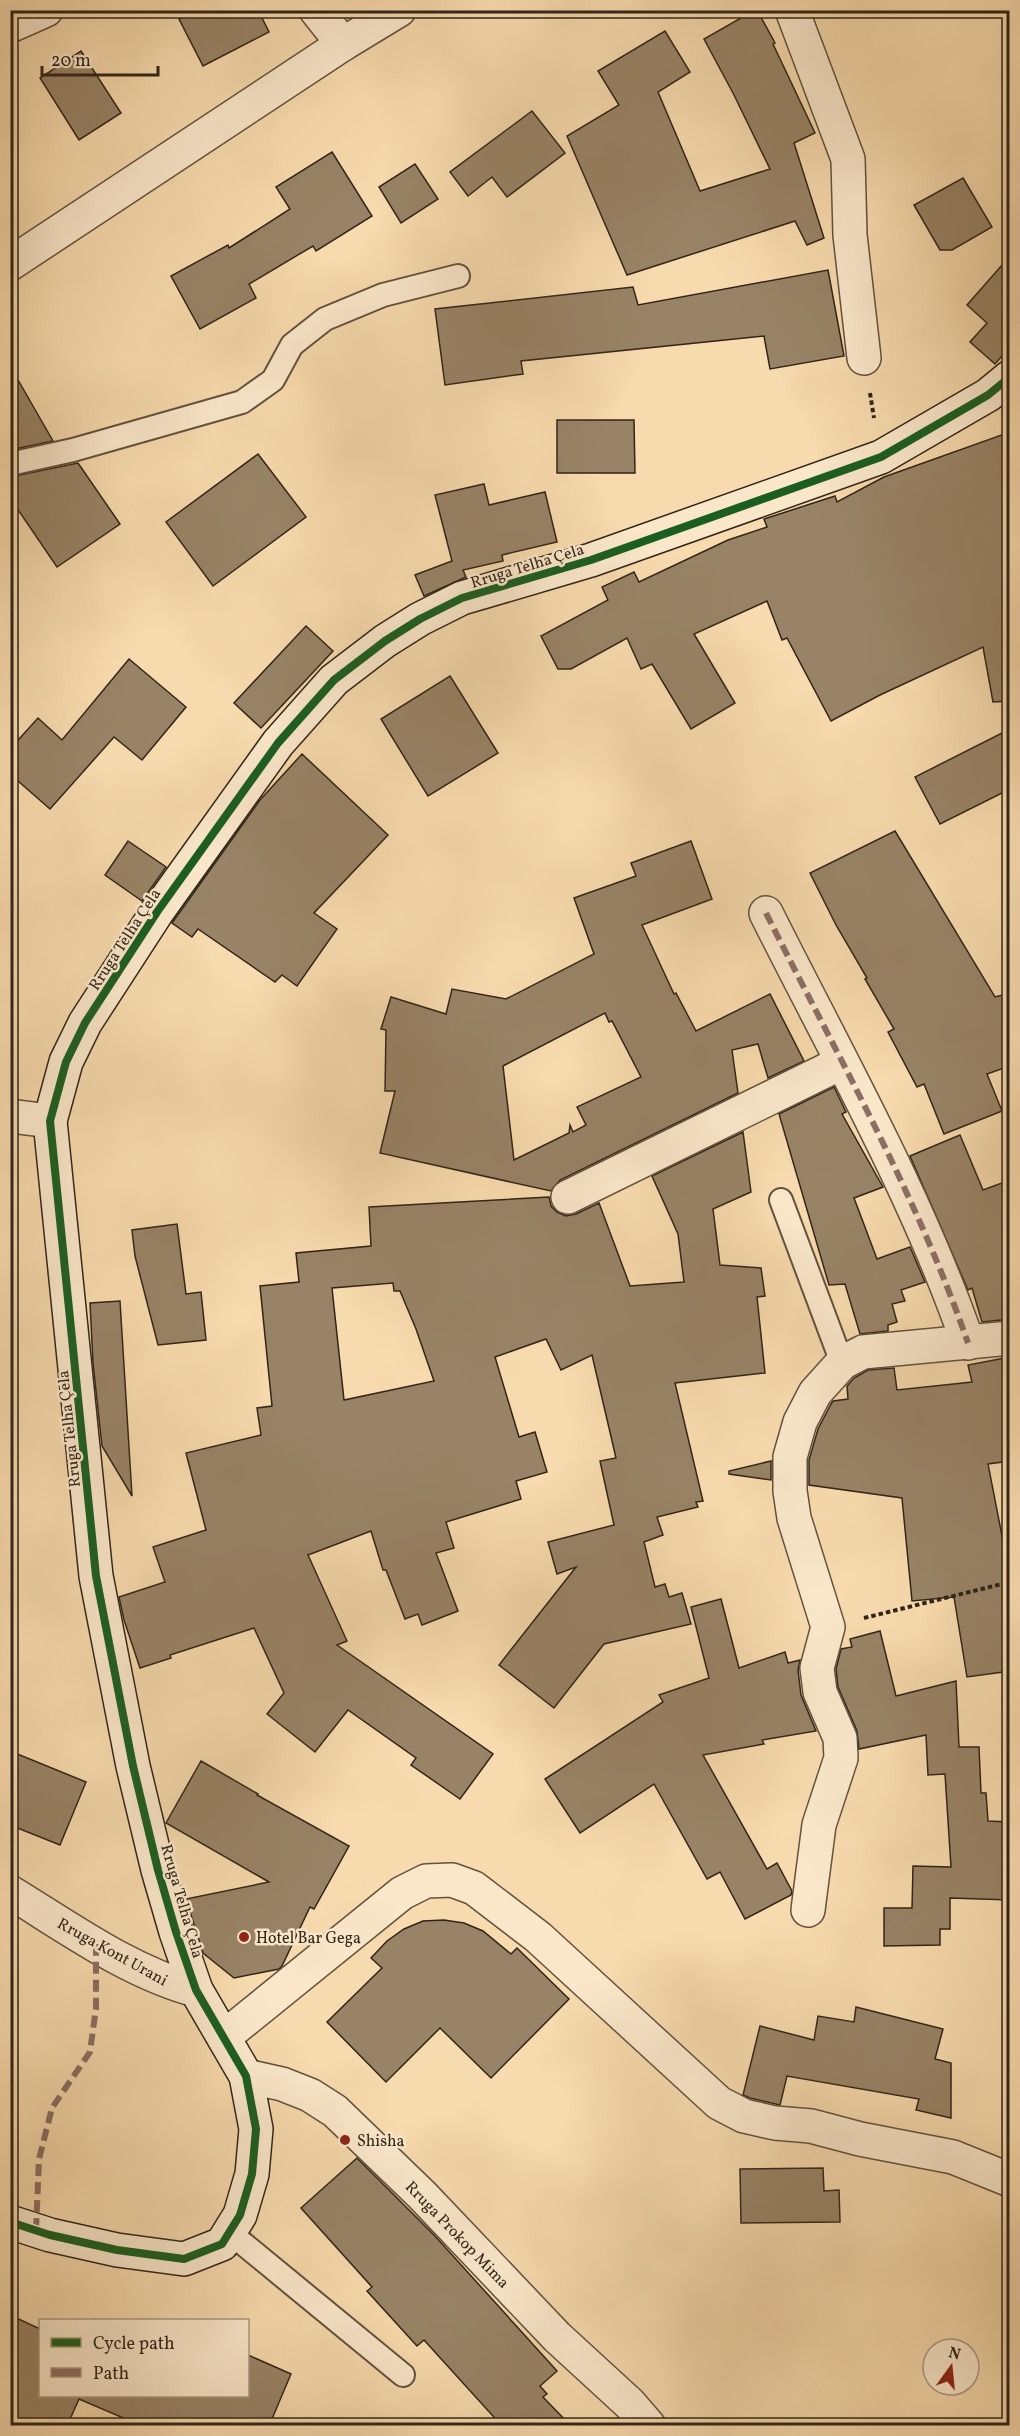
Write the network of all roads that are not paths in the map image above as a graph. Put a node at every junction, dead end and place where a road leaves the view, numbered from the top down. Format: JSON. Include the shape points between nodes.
{"nodes":[{"id":1,"x":46,"y":10,"type":"edge"},
{"id":2,"x":316,"y":10,"type":"edge"},
{"id":3,"x":399,"y":10,"type":"edge"},
{"id":4,"x":792,"y":10,"type":"edge"},
{"id":5,"x":10,"y":26,"type":"edge"},
{"id":6,"x":344,"y":44,"type":"junction"},
{"id":7,"x":10,"y":264,"type":"edge"},
{"id":8,"x":458,"y":276,"type":"dead end"},
{"id":9,"x":864,"y":358,"type":"road end"},
{"id":10,"x":1010,"y":377,"type":"edge"},
{"id":11,"x":10,"y":464,"type":"edge"},
{"id":12,"x":766,"y":913,"type":"dead end"},
{"id":13,"x":841,"y":1063,"type":"junction"},
{"id":14,"x":10,"y":1116,"type":"edge"},
{"id":15,"x":50,"y":1121,"type":"junction"},
{"id":16,"x":568,"y":1197,"type":"dead end"},
{"id":17,"x":781,"y":1200,"type":"dead end"},
{"id":18,"x":1010,"y":1338,"type":"edge"},
{"id":19,"x":968,"y":1343,"type":"junction"},
{"id":20,"x":842,"y":1363,"type":"junction"},
{"id":21,"x":10,"y":1892,"type":"edge"},
{"id":22,"x":808,"y":1910,"type":"dead end"},
{"id":23,"x":196,"y":1990,"type":"junction"},
{"id":24,"x":224,"y":2037,"type":"junction"},
{"id":25,"x":246,"y":2076,"type":"junction"},
{"id":26,"x":1010,"y":2180,"type":"edge"},
{"id":27,"x":10,"y":2222,"type":"edge"},
{"id":28,"x":229,"y":2232,"type":"junction"},
{"id":29,"x":403,"y":2375,"type":"dead end"},
{"id":30,"x":649,"y":2426,"type":"edge"}],
"edges":[{"from":1,"to":5,"type":"street"},
{"from":2,"to":6,"type":"street"},
{"from":3,"to":6,"type":"street"},
{"from":4,"to":9,"type":"street","via":[[848,159],[850,235]]},
{"from":6,"to":7,"type":"street"},
{"from":8,"to":11,"type":"lane","via":[[383,295],[325,319],[292,345],[273,380],[242,402]]},
{"from":10,"to":15,"type":"street","name":"Rruga Telha Çela","via":[[988,395],[881,457],[591,560],[462,598],[420,618],[334,680],[278,743],[131,950],[85,1023],[66,1062]]},
{"from":12,"to":13,"type":"street"},
{"from":13,"to":16,"type":"street"},
{"from":13,"to":19,"type":"street","via":[[921,1224]]},
{"from":14,"to":15,"type":"street"},
{"from":15,"to":23,"type":"street","name":"Rruga Telha Çela","via":[[96,1576],[155,1858]]},
{"from":17,"to":20,"type":"lane"},
{"from":18,"to":19,"type":"street"},
{"from":19,"to":20,"type":"street","via":[[862,1352]]},
{"from":20,"to":22,"type":"street","via":[[815,1393],[800,1422],[790,1457],[794,1518],[828,1627],[817,1668],[820,1692],[840,1738],[841,1758],[819,1825]]},
{"from":21,"to":23,"type":"street","name":"Rruga Kont Urani","via":[[136,1967],[169,1983]]},
{"from":23,"to":24,"type":"street"},
{"from":24,"to":25,"type":"street"},
{"from":24,"to":26,"type":"street","via":[[402,1893],[426,1881],[452,1880],[474,1888],[538,1937],[719,2103],[744,2116],[812,2126],[953,2157]]},
{"from":25,"to":28,"type":"street","via":[[256,2129],[252,2174],[240,2215]]},
{"from":25,"to":30,"type":"street","name":"Rruga Prokop Mima","via":[[310,2095],[335,2111]]},
{"from":27,"to":28,"type":"street","via":[[117,2250],[184,2259],[222,2244]]},
{"from":28,"to":29,"type":"lane"}]}
